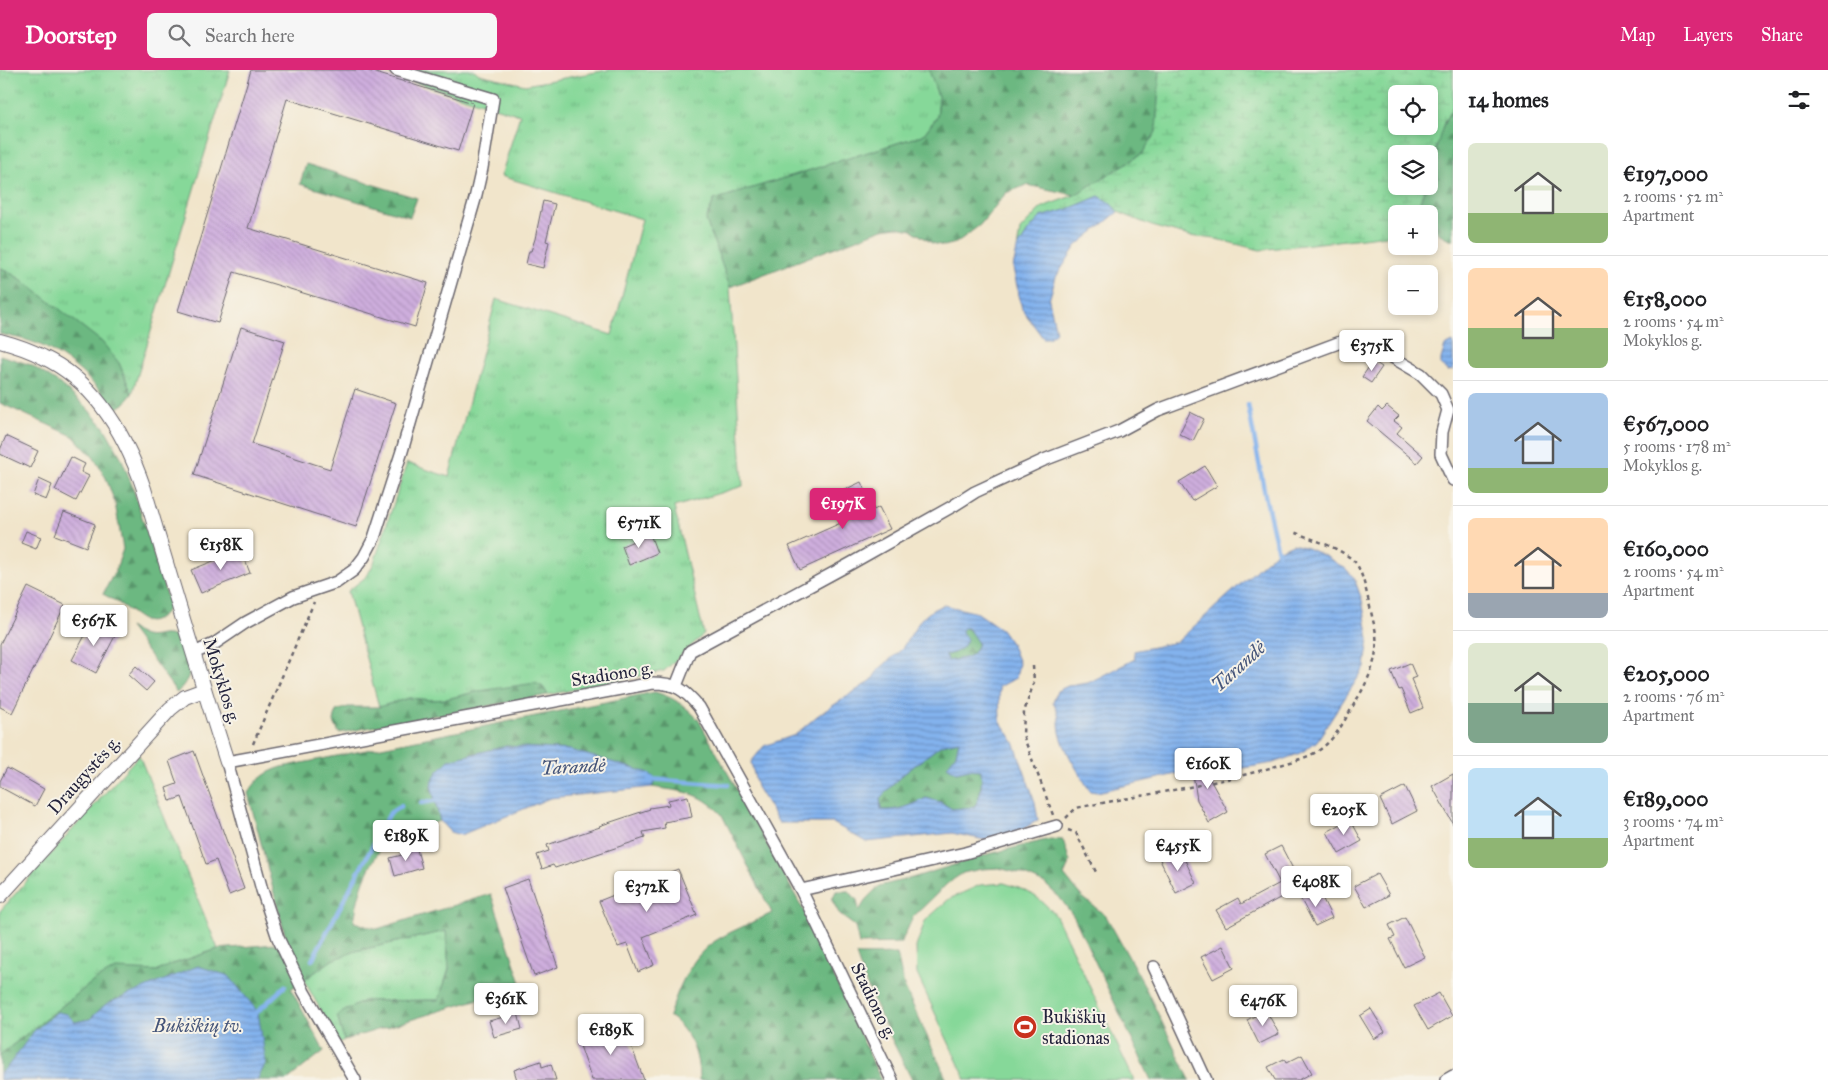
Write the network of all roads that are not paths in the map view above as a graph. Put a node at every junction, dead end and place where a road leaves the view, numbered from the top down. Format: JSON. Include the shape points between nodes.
{"nodes":[{"id":1,"x":396,"y":70,"type":"edge"},
{"id":2,"x":0,"y":340,"type":"edge"},
{"id":3,"x":1453,"y":480,"type":"edge"},
{"id":4,"x":194,"y":653,"type":"junction"},
{"id":5,"x":676,"y":686,"type":"junction"},
{"id":6,"x":204,"y":690,"type":"junction"},
{"id":7,"x":227,"y":762,"type":"junction"},
{"id":8,"x":1057,"y":826,"type":"road end"},
{"id":9,"x":801,"y":890,"type":"junction"},
{"id":10,"x":0,"y":896,"type":"edge"},
{"id":11,"x":1154,"y":967,"type":"dead end"},
{"id":12,"x":1453,"y":1076,"type":"edge"},
{"id":13,"x":354,"y":1080,"type":"edge"},
{"id":14,"x":892,"y":1080,"type":"edge"},
{"id":15,"x":1206,"y":1080,"type":"edge"},
{"id":16,"x":1446,"y":1080,"type":"edge"}],
"edges":[{"from":1,"to":4,"type":"street","via":[[493,99],[477,192],[374,538],[354,570],[337,582],[293,597]]},
{"from":2,"to":4,"type":"street","name":"Mokyklos g.","via":[[44,357],[80,382],[117,427],[136,466]]},
{"from":3,"to":5,"type":"street","via":[[1441,454],[1448,410],[1442,394],[1421,374],[1370,344],[1346,340],[1158,410],[1119,431],[1044,460],[975,492],[690,651]]},
{"from":4,"to":6,"type":"street","name":"Mokyklos g."},
{"from":5,"to":7,"type":"street","name":"Stadiono g.","via":[[653,683]]},
{"from":5,"to":9,"type":"street","name":"Stadiono g.","via":[[699,707]]},
{"from":6,"to":7,"type":"street","name":"Mokyklos g."},
{"from":6,"to":10,"type":"street","name":"Draugystės g.","via":[[170,709]]},
{"from":7,"to":13,"type":"street","name":"Mokyklos g.","via":[[278,938],[304,992]]},
{"from":8,"to":9,"type":"street","via":[[965,853]]},
{"from":9,"to":14,"type":"street","name":"Stadiono g."},
{"from":11,"to":15,"type":"street"},
{"from":12,"to":16,"type":"street"}]}
